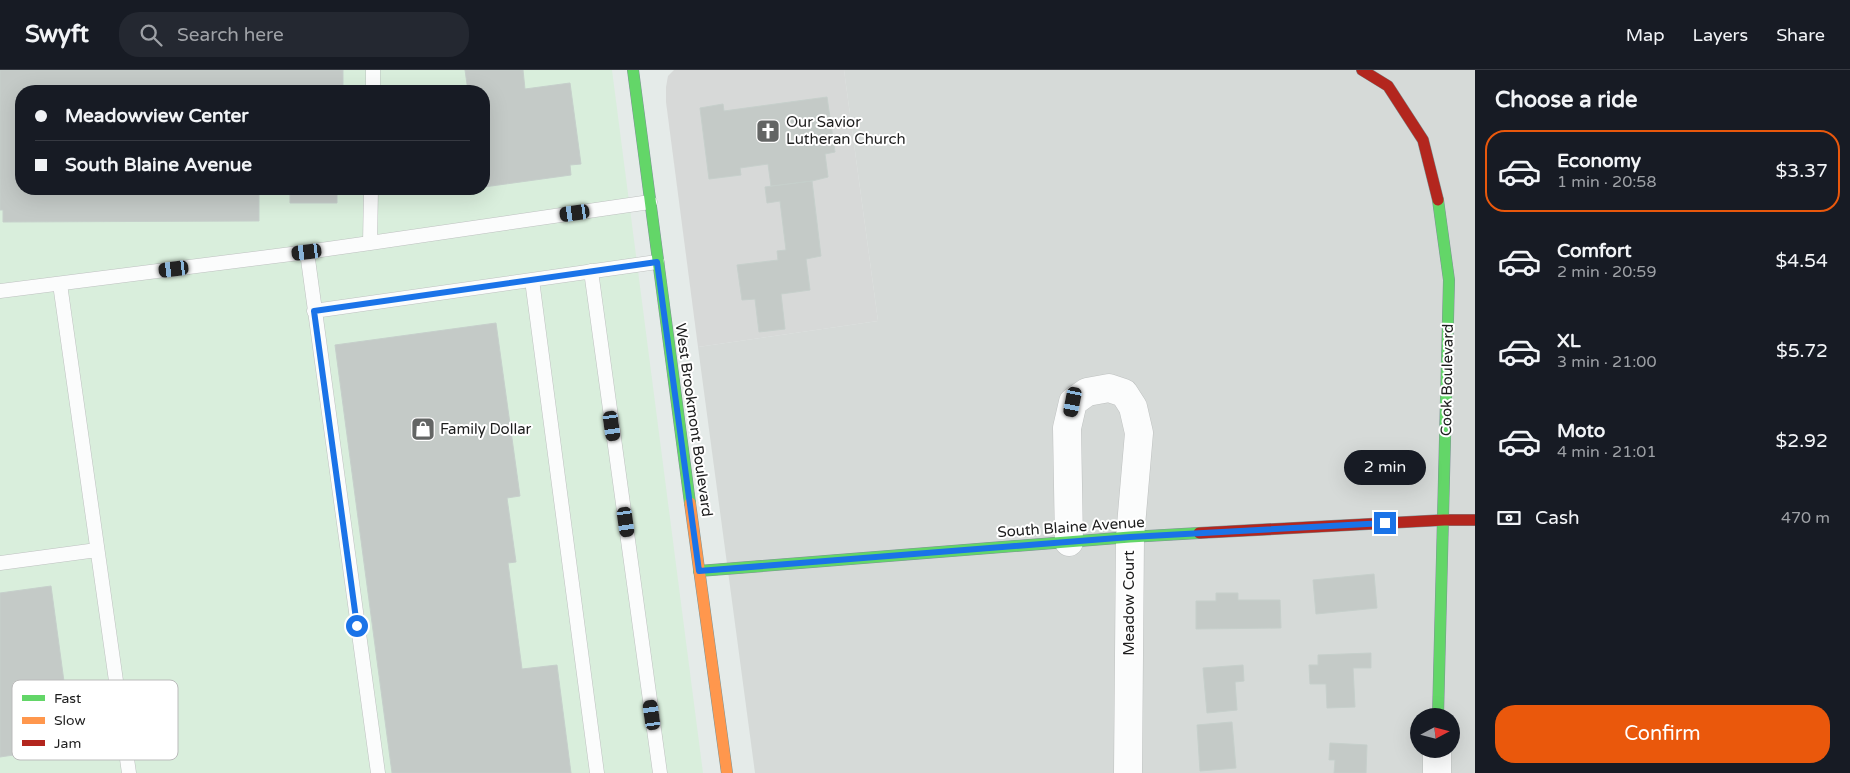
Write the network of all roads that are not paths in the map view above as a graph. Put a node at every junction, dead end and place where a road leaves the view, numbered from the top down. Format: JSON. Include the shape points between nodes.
{"nodes":[{"id":1,"x":373,"y":70,"type":"edge"},
{"id":2,"x":633,"y":70,"type":"edge"},
{"id":3,"x":1362,"y":70,"type":"edge"},
{"id":4,"x":373,"y":85,"type":"edge"},
{"id":5,"x":371,"y":195,"type":"edge"},
{"id":6,"x":650,"y":202,"type":"junction"},
{"id":7,"x":370,"y":243,"type":"junction"},
{"id":8,"x":307,"y":252,"type":"junction"},
{"id":9,"x":657,"y":262,"type":"junction"},
{"id":10,"x":591,"y":271,"type":"junction"},
{"id":11,"x":532,"y":280,"type":"junction"},
{"id":12,"x":60,"y":284,"type":"junction"},
{"id":13,"x":0,"y":291,"type":"edge"},
{"id":14,"x":314,"y":311,"type":"junction"},
{"id":15,"x":1444,"y":520,"type":"junction"},
{"id":16,"x":1475,"y":520,"type":"edge"},
{"id":17,"x":1130,"y":537,"type":"junction"},
{"id":18,"x":1069,"y":542,"type":"junction"},
{"id":19,"x":97,"y":550,"type":"junction"},
{"id":20,"x":0,"y":564,"type":"edge"},
{"id":21,"x":699,"y":571,"type":"junction"},
{"id":22,"x":116,"y":680,"type":"edge"},
{"id":23,"x":1438,"y":708,"type":"edge"},
{"id":24,"x":1437,"y":758,"type":"edge"},
{"id":25,"x":127,"y":760,"type":"edge"},
{"id":26,"x":129,"y":773,"type":"edge"},
{"id":27,"x":378,"y":773,"type":"edge"},
{"id":28,"x":597,"y":773,"type":"edge"},
{"id":29,"x":660,"y":773,"type":"edge"},
{"id":30,"x":727,"y":773,"type":"edge"},
{"id":31,"x":1128,"y":773,"type":"edge"},
{"id":32,"x":1437,"y":773,"type":"edge"}],
"edges":[{"from":1,"to":4,"type":"lane"},
{"from":2,"to":6,"type":"street","name":"West Brookmont Boulevard"},
{"from":3,"to":15,"type":"street","name":"Cook Boulevard","via":[[1388,86],[1423,140],[1440,208],[1449,280]]},
{"from":5,"to":7,"type":"lane"},
{"from":6,"to":7,"type":"lane"},
{"from":6,"to":9,"type":"street","name":"West Brookmont Boulevard"},
{"from":7,"to":8,"type":"lane"},
{"from":8,"to":12,"type":"lane"},
{"from":8,"to":14,"type":"lane"},
{"from":9,"to":10,"type":"lane"},
{"from":9,"to":21,"type":"street","name":"West Brookmont Boulevard"},
{"from":10,"to":11,"type":"lane"},
{"from":10,"to":29,"type":"lane"},
{"from":11,"to":14,"type":"lane"},
{"from":11,"to":28,"type":"lane"},
{"from":12,"to":13,"type":"lane"},
{"from":12,"to":19,"type":"lane"},
{"from":14,"to":27,"type":"lane"},
{"from":15,"to":16,"type":"street","name":"South Blaine Avenue"},
{"from":15,"to":17,"type":"street","name":"South Blaine Avenue"},
{"from":15,"to":23,"type":"street","name":"Cook Boulevard"},
{"from":17,"to":18,"type":"street","name":"South Blaine Avenue"},
{"from":17,"to":18,"type":"street","name":"Meadow Court","via":[[1138,433],[1133,407],[1124,393],[1109,388],[1087,392],[1073,402],[1067,428]]},
{"from":17,"to":31,"type":"street","name":"Meadow Court"},
{"from":18,"to":21,"type":"street","name":"South Blaine Avenue"},
{"from":19,"to":20,"type":"lane"},
{"from":19,"to":22,"type":"lane"},
{"from":21,"to":30,"type":"street","name":"West Brookmont Boulevard"},
{"from":24,"to":32,"type":"street"},
{"from":25,"to":26,"type":"lane"}]}
